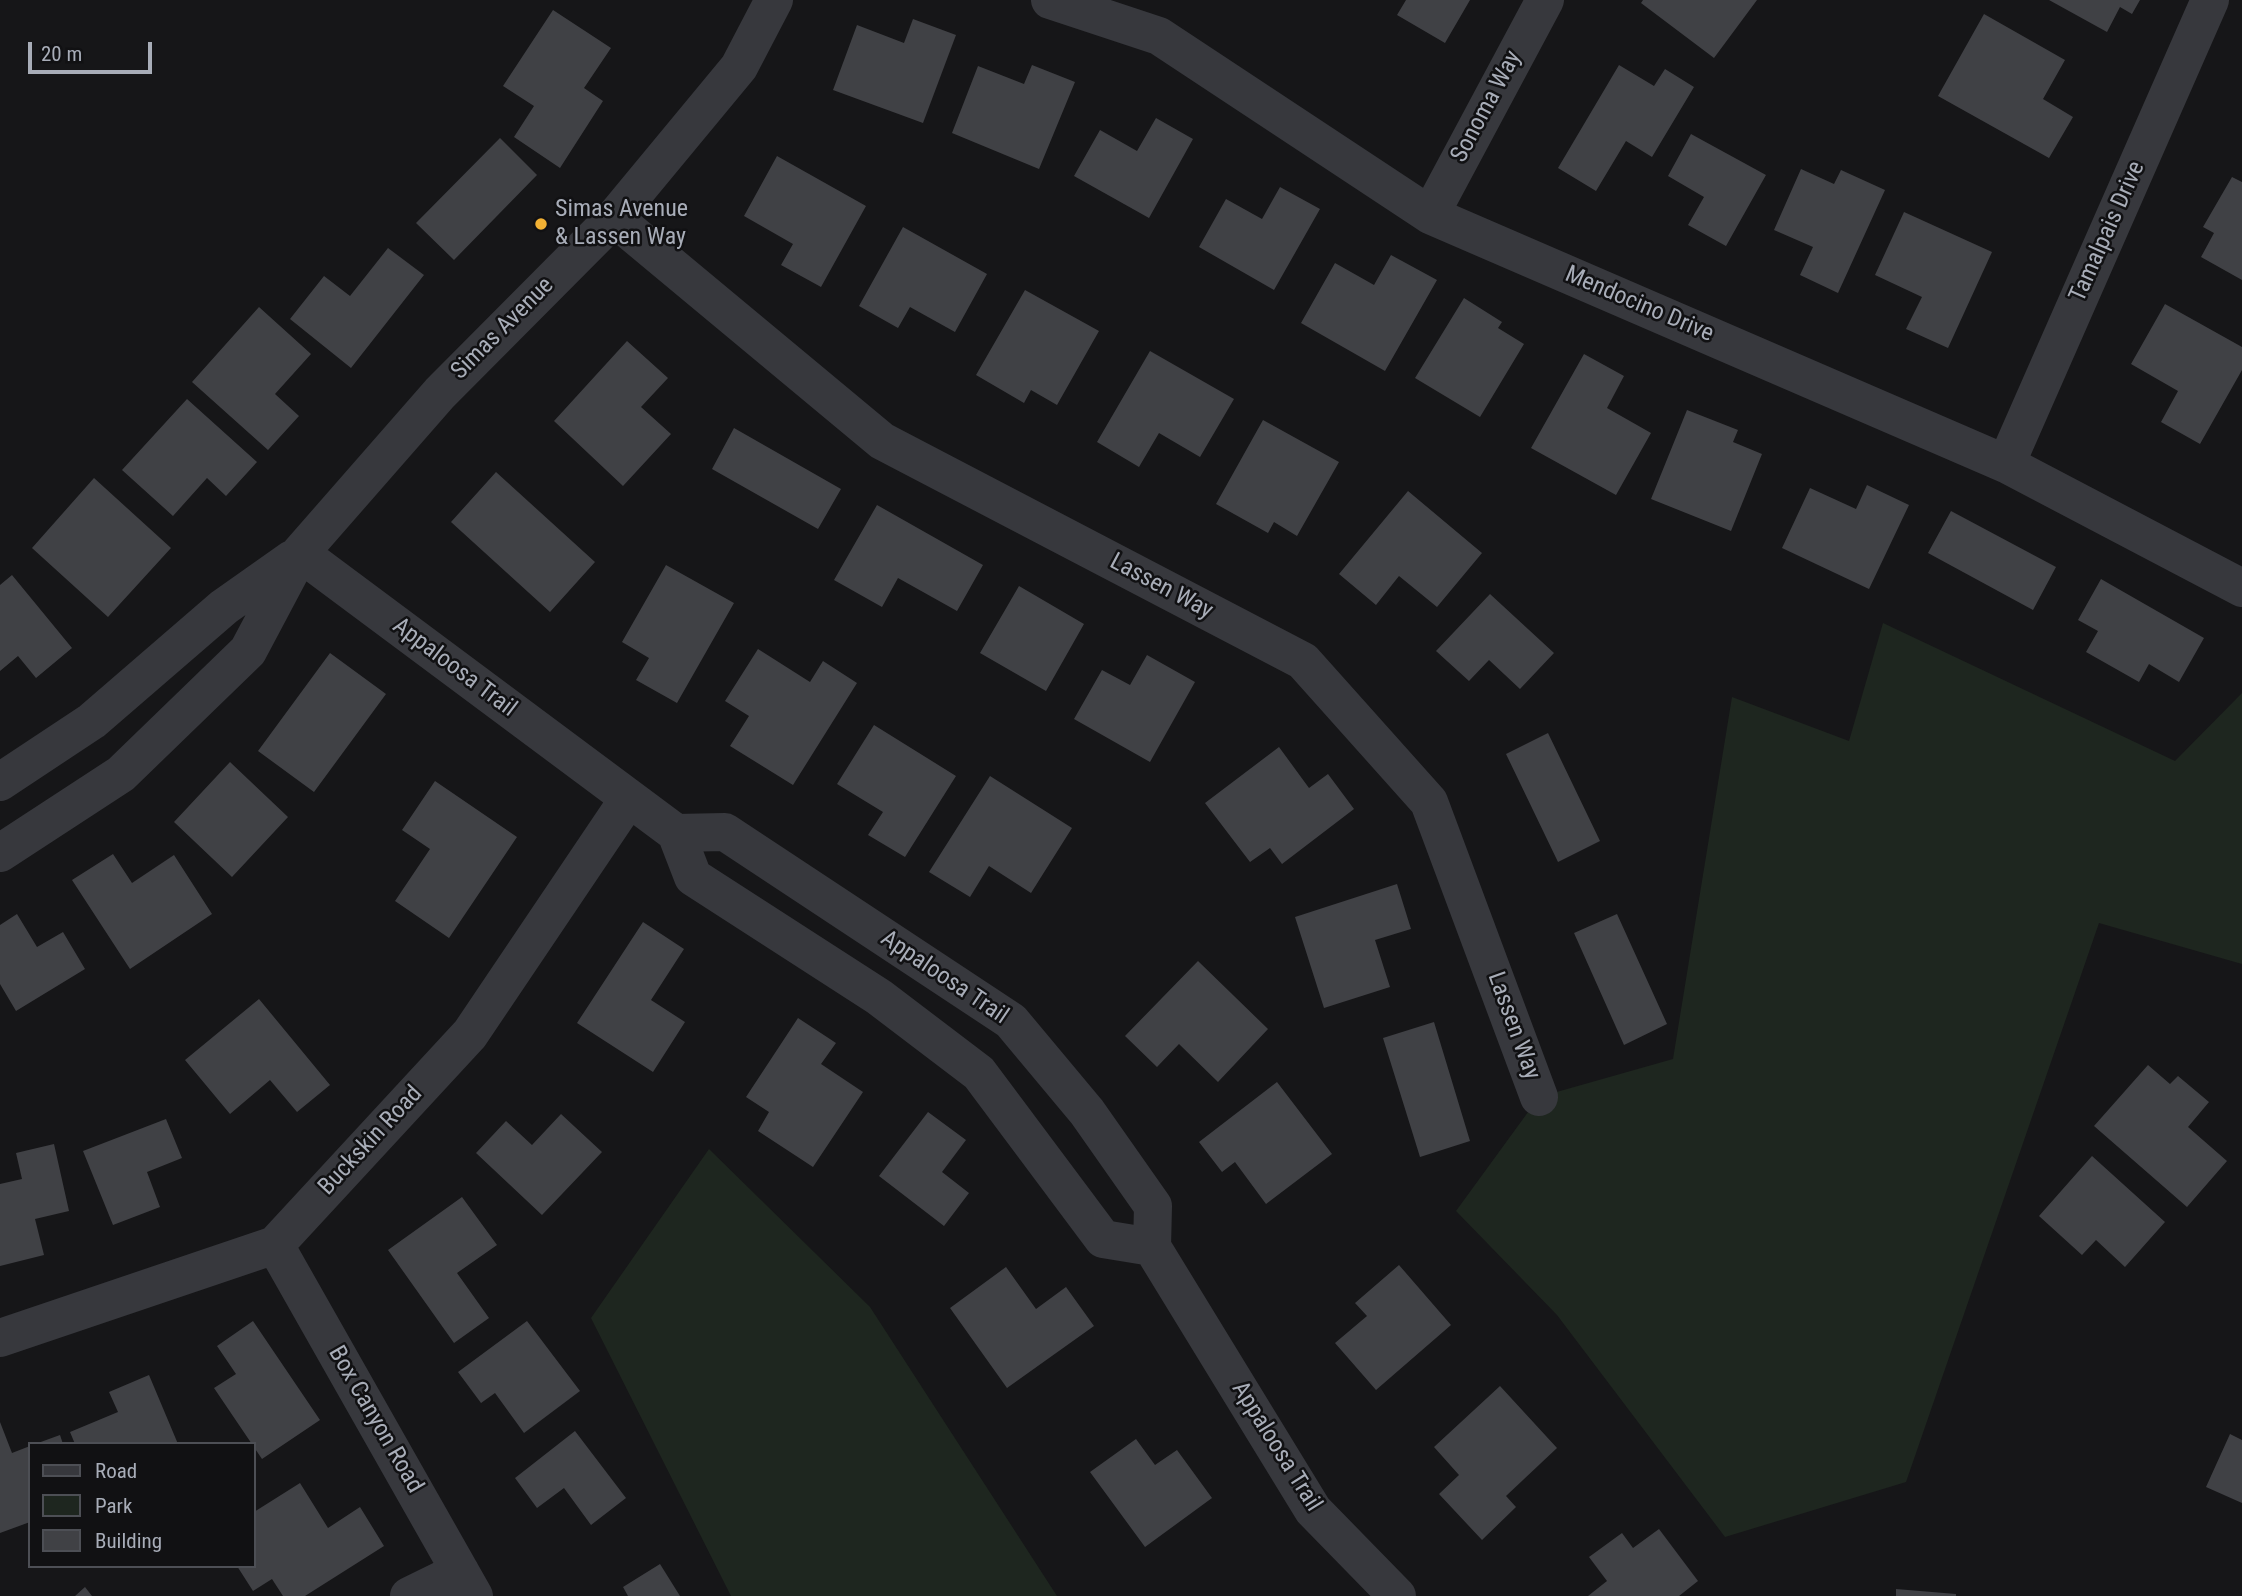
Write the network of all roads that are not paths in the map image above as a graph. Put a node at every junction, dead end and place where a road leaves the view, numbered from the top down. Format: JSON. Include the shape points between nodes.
{"nodes":[{"id":1,"x":774,"y":0,"type":"edge"},
{"id":2,"x":1050,"y":0,"type":"edge"},
{"id":3,"x":1545,"y":0,"type":"edge"},
{"id":4,"x":2210,"y":0,"type":"edge"},
{"id":5,"x":1430,"y":215,"type":"junction"},
{"id":6,"x":614,"y":218,"type":"junction"},
{"id":7,"x":2006,"y":464,"type":"junction"},
{"id":8,"x":300,"y":553,"type":"junction"},
{"id":9,"x":2242,"y":588,"type":"edge"},
{"id":10,"x":0,"y":782,"type":"edge"},
{"id":11,"x":629,"y":798,"type":"junction"},
{"id":12,"x":676,"y":833,"type":"junction"},
{"id":13,"x":0,"y":853,"type":"edge"},
{"id":14,"x":1539,"y":1097,"type":"dead end"},
{"id":15,"x":275,"y":1245,"type":"junction"},
{"id":16,"x":1152,"y":1247,"type":"junction"},
{"id":17,"x":0,"y":1338,"type":"edge"},
{"id":18,"x":467,"y":1583,"type":"edge"},
{"id":19,"x":409,"y":1596,"type":"edge"},
{"id":20,"x":1397,"y":1596,"type":"edge"}],
"edges":[{"from":1,"to":6,"type":"street","name":"Simas Avenue","via":[[739,67]]},
{"from":2,"to":5,"type":"street","name":"Mendocino Drive","via":[[1158,36]]},
{"from":3,"to":5,"type":"street","name":"Sonoma Way"},
{"from":4,"to":7,"type":"street","name":"Tamalpais Drive"},
{"from":5,"to":7,"type":"street","name":"Mendocino Drive"},
{"from":6,"to":8,"type":"street","name":"Simas Avenue","via":[[440,393]]},
{"from":6,"to":14,"type":"street","name":"Lassen Way","via":[[882,441],[1303,661],[1429,802]]},
{"from":7,"to":9,"type":"street","name":"Mendocino Drive"},
{"from":8,"to":10,"type":"street","name":"Simas Avenue","via":[[225,607],[92,721]]},
{"from":8,"to":11,"type":"street","name":"Appaloosa Trail"},
{"from":8,"to":13,"type":"street","name":"Simas Avenue","via":[[238,661],[121,774]]},
{"from":11,"to":12,"type":"street","name":"Appaloosa Trail"},
{"from":11,"to":15,"type":"street","name":"Buckskin Road","via":[[470,1034]]},
{"from":12,"to":16,"type":"street","via":[[693,877],[879,997],[979,1073],[1103,1239]]},
{"from":12,"to":16,"type":"street","name":"Appaloosa Trail","via":[[725,832],[1012,1021],[1087,1112],[1153,1206]]},
{"from":15,"to":17,"type":"street","name":"Buckskin Road"},
{"from":15,"to":18,"type":"street","name":"Box Canyon Road"},
{"from":16,"to":20,"type":"street","name":"Appaloosa Trail","via":[[1313,1510]]},
{"from":18,"to":19,"type":"street"}]}
